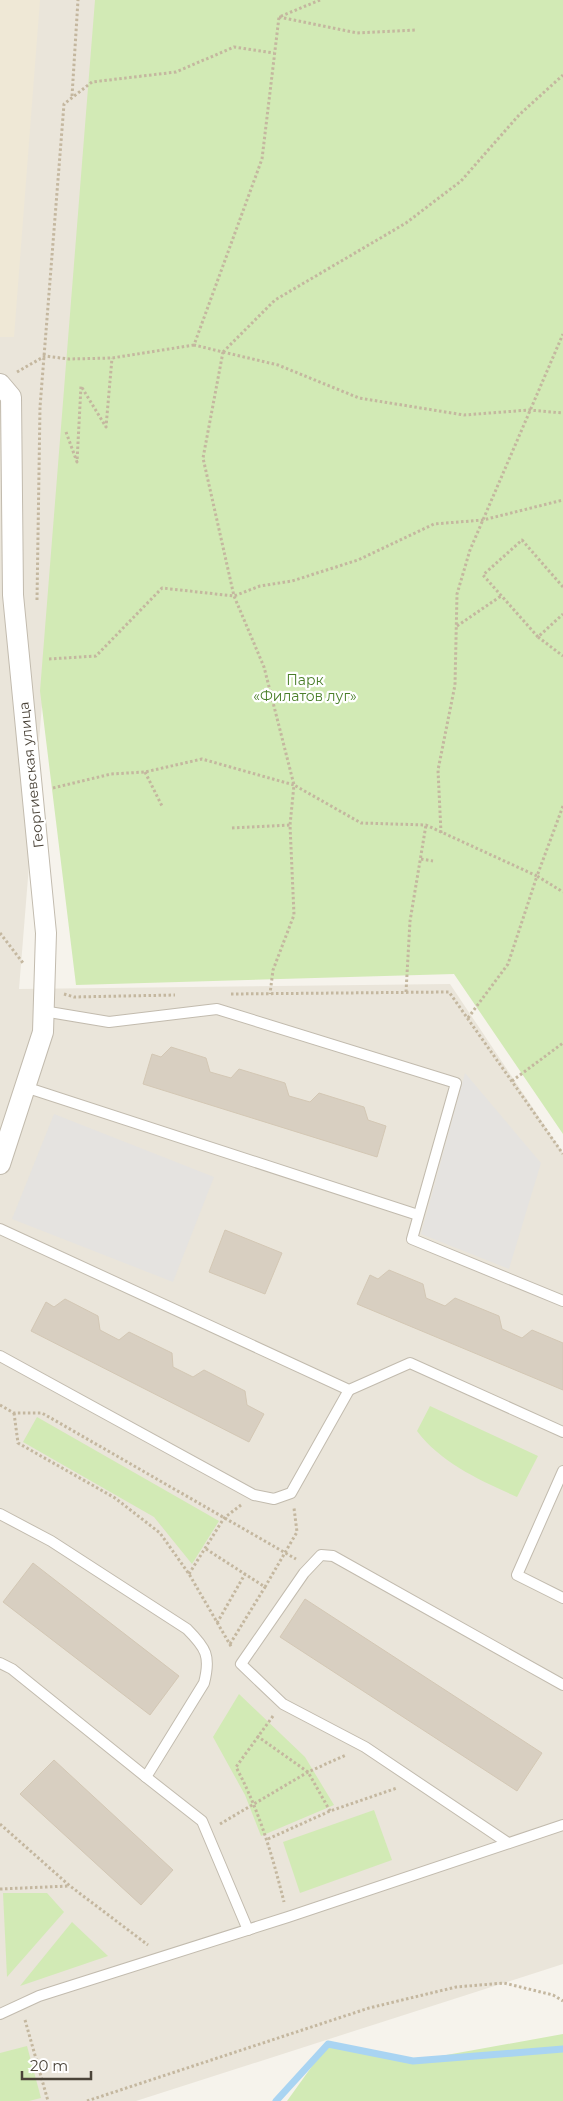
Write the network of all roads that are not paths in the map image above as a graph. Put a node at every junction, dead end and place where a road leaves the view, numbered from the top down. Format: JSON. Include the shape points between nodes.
{"nodes":[{"id":1,"x":7,"y":379,"type":"edge"},
{"id":2,"x":43,"y":1011,"type":"junction"},
{"id":3,"x":25,"y":1087,"type":"junction"},
{"id":4,"x":0,"y":1164,"type":"edge"},
{"id":5,"x":418,"y":1215,"type":"junction"},
{"id":6,"x":0,"y":1230,"type":"edge"},
{"id":7,"x":563,"y":1301,"type":"edge"},
{"id":8,"x":0,"y":1356,"type":"edge"},
{"id":9,"x":349,"y":1390,"type":"junction"},
{"id":10,"x":563,"y":1432,"type":"edge"},
{"id":11,"x":563,"y":1472,"type":"edge"},
{"id":12,"x":0,"y":1514,"type":"edge"},
{"id":13,"x":563,"y":1598,"type":"edge"},
{"id":14,"x":0,"y":1663,"type":"edge"},
{"id":15,"x":563,"y":1685,"type":"edge"},
{"id":16,"x":146,"y":1778,"type":"junction"},
{"id":17,"x":563,"y":1824,"type":"edge"},
{"id":18,"x":508,"y":1843,"type":"junction"},
{"id":19,"x":248,"y":1930,"type":"junction"},
{"id":20,"x":0,"y":2014,"type":"edge"}],
"edges":[{"from":1,"to":2,"type":"street","name":"Георгиевская улица","via":[[11,397],[7,595],[46,933]]},
{"from":2,"to":3,"type":"street","name":"Георгиевская улица","via":[[43,1032]]},
{"from":2,"to":5,"type":"lane","via":[[109,1022],[217,1009],[456,1083]]},
{"from":3,"to":4,"type":"street","name":"Георгиевская улица"},
{"from":3,"to":5,"type":"lane"},
{"from":5,"to":7,"type":"lane","via":[[412,1239]]},
{"from":6,"to":9,"type":"lane"},
{"from":8,"to":9,"type":"lane","via":[[254,1495],[274,1499],[291,1493]]},
{"from":9,"to":10,"type":"lane","via":[[410,1363]]},
{"from":11,"to":13,"type":"lane","via":[[516,1575]]},
{"from":12,"to":16,"type":"lane","via":[[51,1541],[147,1603],[187,1629],[204,1646],[208,1667],[204,1683]]},
{"from":14,"to":16,"type":"lane","via":[[12,1669]]},
{"from":15,"to":18,"type":"lane","via":[[333,1556],[321,1555],[310,1565],[241,1664],[283,1704],[365,1747]]},
{"from":16,"to":19,"type":"lane","via":[[202,1822]]},
{"from":17,"to":18,"type":"lane"},
{"from":18,"to":19,"type":"lane"},
{"from":19,"to":20,"type":"lane","via":[[20,2003]]}]}
